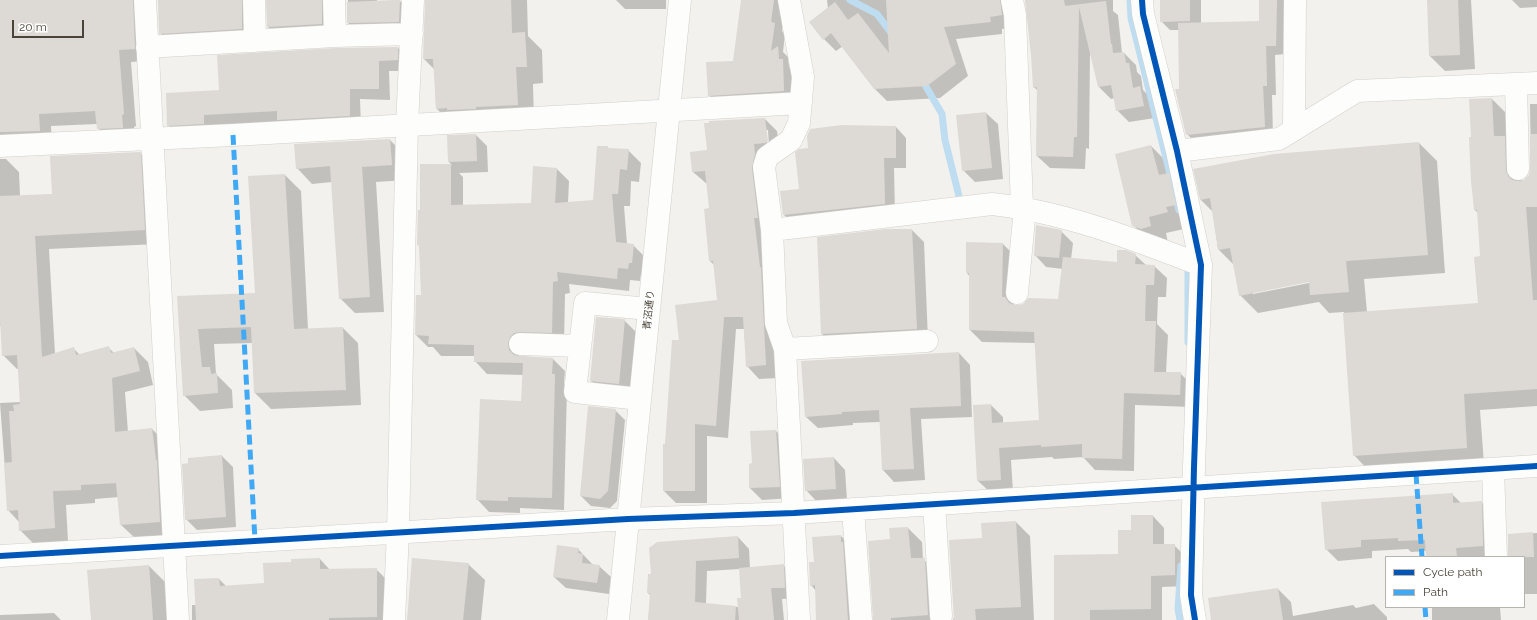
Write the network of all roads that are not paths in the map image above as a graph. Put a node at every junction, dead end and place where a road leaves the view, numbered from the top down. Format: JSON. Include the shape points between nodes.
{"nodes":[{"id":1,"x":145,"y":0,"type":"edge"},
{"id":2,"x":254,"y":0,"type":"edge"},
{"id":3,"x":334,"y":0,"type":"edge"},
{"id":4,"x":413,"y":0,"type":"edge"},
{"id":5,"x":680,"y":0,"type":"edge"},
{"id":6,"x":789,"y":0,"type":"edge"},
{"id":7,"x":1012,"y":0,"type":"edge"},
{"id":8,"x":1142,"y":0,"type":"edge"},
{"id":9,"x":1295,"y":0,"type":"edge"},
{"id":10,"x":412,"y":34,"type":"junction"},
{"id":11,"x":335,"y":36,"type":"junction"},
{"id":12,"x":255,"y":41,"type":"junction"},
{"id":13,"x":148,"y":47,"type":"junction"},
{"id":14,"x":1537,"y":83,"type":"edge"},
{"id":15,"x":1516,"y":84,"type":"junction"},
{"id":16,"x":801,"y":104,"type":"junction"},
{"id":17,"x":669,"y":111,"type":"junction"},
{"id":18,"x":407,"y":124,"type":"junction"},
{"id":19,"x":1294,"y":130,"type":"junction"},
{"id":20,"x":152,"y":138,"type":"junction"},
{"id":21,"x":0,"y":146,"type":"edge"},
{"id":22,"x":1177,"y":151,"type":"junction"},
{"id":23,"x":1518,"y":169,"type":"dead end"},
{"id":24,"x":1024,"y":207,"type":"junction"},
{"id":25,"x":772,"y":230,"type":"junction"},
{"id":26,"x":1201,"y":265,"type":"junction"},
{"id":27,"x":1017,"y":293,"type":"dead end"},
{"id":28,"x":650,"y":309,"type":"junction"},
{"id":29,"x":927,"y":341,"type":"dead end"},
{"id":30,"x":520,"y":344,"type":"dead end"},
{"id":31,"x":580,"y":346,"type":"junction"},
{"id":32,"x":785,"y":349,"type":"junction"},
{"id":33,"x":640,"y":398,"type":"junction"},
{"id":34,"x":1537,"y":466,"type":"edge"},
{"id":35,"x":1493,"y":469,"type":"junction"},
{"id":36,"x":1193,"y":488,"type":"junction"},
{"id":37,"x":934,"y":504,"type":"junction"},
{"id":38,"x":853,"y":509,"type":"junction"},
{"id":39,"x":794,"y":513,"type":"junction"},
{"id":40,"x":628,"y":519,"type":"junction"},
{"id":41,"x":398,"y":532,"type":"junction"},
{"id":42,"x":175,"y":545,"type":"junction"},
{"id":43,"x":0,"y":556,"type":"edge"},
{"id":44,"x":1496,"y":556,"type":"edge"},
{"id":45,"x":941,"y":616,"type":"dead end"},
{"id":46,"x":178,"y":620,"type":"edge"},
{"id":47,"x":394,"y":620,"type":"edge"},
{"id":48,"x":618,"y":620,"type":"edge"},
{"id":49,"x":799,"y":620,"type":"edge"},
{"id":50,"x":861,"y":620,"type":"edge"},
{"id":51,"x":1195,"y":620,"type":"edge"}],
"edges":[{"from":1,"to":13,"type":"street"},
{"from":2,"to":12,"type":"street"},
{"from":3,"to":11,"type":"street"},
{"from":4,"to":10,"type":"street"},
{"from":5,"to":17,"type":"street","name":"青沼通り"},
{"from":6,"to":16,"type":"street","via":[[803,77]]},
{"from":7,"to":24,"type":"street","via":[[1015,15]]},
{"from":8,"to":22,"type":"street","via":[[1143,14]]},
{"from":9,"to":19,"type":"street"},
{"from":10,"to":11,"type":"street"},
{"from":10,"to":18,"type":"street"},
{"from":11,"to":12,"type":"street"},
{"from":12,"to":13,"type":"street"},
{"from":13,"to":20,"type":"street"},
{"from":14,"to":15,"type":"street"},
{"from":15,"to":19,"type":"street","via":[[1358,91]]},
{"from":15,"to":23,"type":"street"},
{"from":16,"to":17,"type":"street"},
{"from":16,"to":25,"type":"street","via":[[799,123],[791,140],[767,157],[764,167]]},
{"from":17,"to":18,"type":"street"},
{"from":17,"to":28,"type":"street","name":"青沼通り"},
{"from":18,"to":20,"type":"street"},
{"from":18,"to":41,"type":"street"},
{"from":19,"to":22,"type":"street","via":[[1279,140]]},
{"from":20,"to":21,"type":"street"},
{"from":20,"to":42,"type":"street"},
{"from":22,"to":26,"type":"street"},
{"from":24,"to":25,"type":"street","via":[[992,204]]},
{"from":24,"to":26,"type":"street","via":[[1072,219]]},
{"from":24,"to":27,"type":"street"},
{"from":25,"to":32,"type":"street","via":[[776,323]]},
{"from":26,"to":36,"type":"street"},
{"from":28,"to":31,"type":"street","via":[[585,302]]},
{"from":28,"to":33,"type":"street","name":"青沼通り"},
{"from":29,"to":32,"type":"street"},
{"from":30,"to":31,"type":"street"},
{"from":31,"to":33,"type":"street","via":[[575,392]]},
{"from":32,"to":39,"type":"street"},
{"from":33,"to":40,"type":"street","name":"青沼通り"},
{"from":34,"to":35,"type":"street"},
{"from":35,"to":36,"type":"street"},
{"from":35,"to":44,"type":"street"},
{"from":36,"to":37,"type":"street"},
{"from":36,"to":51,"type":"street","via":[[1191,595]]},
{"from":37,"to":38,"type":"street"},
{"from":37,"to":45,"type":"street"},
{"from":38,"to":39,"type":"street"},
{"from":38,"to":50,"type":"street"},
{"from":39,"to":40,"type":"street"},
{"from":39,"to":49,"type":"street"},
{"from":40,"to":41,"type":"street"},
{"from":40,"to":48,"type":"street","name":"青沼通り"},
{"from":41,"to":42,"type":"street"},
{"from":41,"to":47,"type":"street"},
{"from":42,"to":43,"type":"street"},
{"from":42,"to":46,"type":"street"}]}
